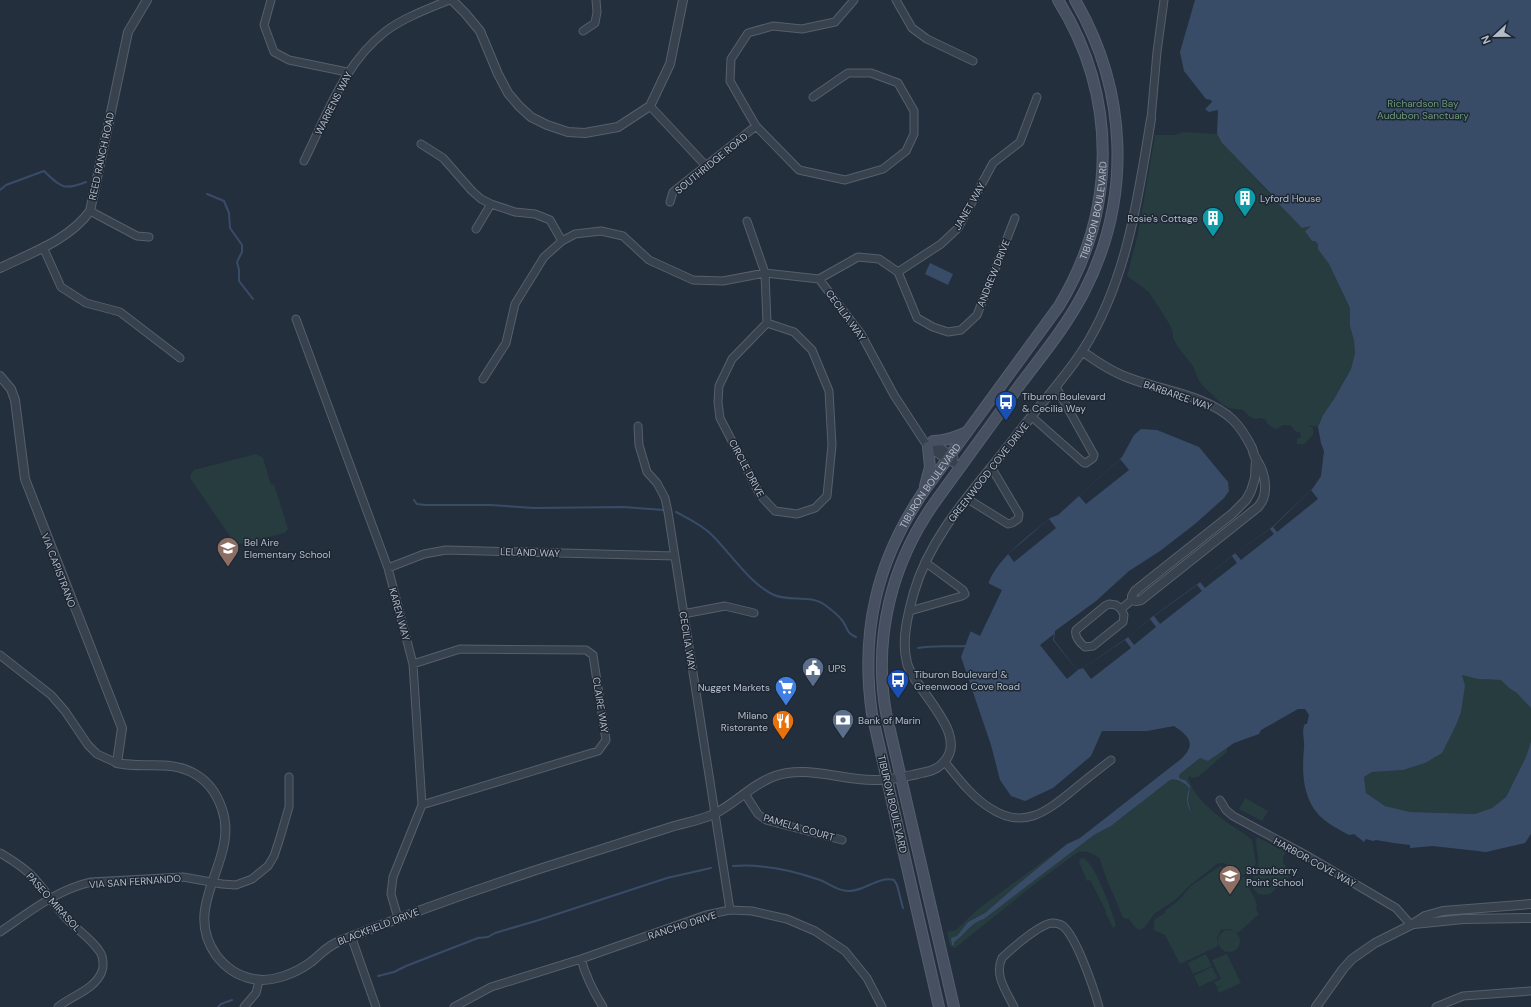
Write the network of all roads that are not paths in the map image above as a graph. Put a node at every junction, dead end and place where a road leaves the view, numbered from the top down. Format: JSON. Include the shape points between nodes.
{"nodes":[{"id":1,"x":147,"y":0,"type":"edge"},
{"id":2,"x":271,"y":0,"type":"edge"},
{"id":3,"x":449,"y":0,"type":"edge"},
{"id":4,"x":452,"y":0,"type":"edge"},
{"id":5,"x":596,"y":0,"type":"edge"},
{"id":6,"x":683,"y":0,"type":"edge"},
{"id":7,"x":854,"y":0,"type":"edge"},
{"id":8,"x":896,"y":0,"type":"edge"},
{"id":9,"x":1058,"y":0,"type":"edge"},
{"id":10,"x":1075,"y":0,"type":"edge"},
{"id":11,"x":1164,"y":0,"type":"edge"},
{"id":12,"x":583,"y":31,"type":"dead end"},
{"id":13,"x":973,"y":61,"type":"dead end"},
{"id":14,"x":347,"y":72,"type":"junction"},
{"id":15,"x":1037,"y":96,"type":"dead end"},
{"id":16,"x":813,"y":97,"type":"dead end"},
{"id":17,"x":650,"y":106,"type":"junction"},
{"id":18,"x":1151,"y":119,"type":"joint"},
{"id":19,"x":756,"y":126,"type":"junction"},
{"id":20,"x":421,"y":144,"type":"dead end"},
{"id":21,"x":304,"y":161,"type":"dead end"},
{"id":22,"x":707,"y":167,"type":"junction"},
{"id":23,"x":670,"y":202,"type":"dead end"},
{"id":24,"x":491,"y":204,"type":"junction"},
{"id":25,"x":90,"y":210,"type":"junction"},
{"id":26,"x":1016,"y":218,"type":"dead end"},
{"id":27,"x":747,"y":221,"type":"dead end"},
{"id":28,"x":476,"y":229,"type":"dead end"},
{"id":29,"x":149,"y":237,"type":"dead end"},
{"id":30,"x":562,"y":241,"type":"junction"},
{"id":31,"x":43,"y":247,"type":"junction"},
{"id":32,"x":0,"y":268,"type":"edge"},
{"id":33,"x":898,"y":272,"type":"junction"},
{"id":34,"x":765,"y":273,"type":"junction"},
{"id":35,"x":819,"y":279,"type":"junction"},
{"id":36,"x":296,"y":319,"type":"dead end"},
{"id":37,"x":767,"y":324,"type":"junction"},
{"id":38,"x":1082,"y":351,"type":"junction"},
{"id":39,"x":180,"y":358,"type":"dead end"},
{"id":40,"x":0,"y":376,"type":"edge"},
{"id":41,"x":483,"y":379,"type":"dead end"},
{"id":42,"x":1056,"y":387,"type":"junction"},
{"id":43,"x":1032,"y":417,"type":"junction"},
{"id":44,"x":638,"y":426,"type":"dead end"},
{"id":45,"x":968,"y":432,"type":"junction"},
{"id":46,"x":928,"y":442,"type":"junction"},
{"id":47,"x":949,"y":457,"type":"junction"},
{"id":48,"x":1256,"y":458,"type":"junction"},
{"id":49,"x":961,"y":466,"type":"junction"},
{"id":50,"x":991,"y":467,"type":"junction"},
{"id":51,"x":924,"y":491,"type":"junction"},
{"id":52,"x":966,"y":498,"type":"junction"},
{"id":53,"x":674,"y":556,"type":"junction"},
{"id":54,"x":925,"y":562,"type":"junction"},
{"id":55,"x":388,"y":568,"type":"junction"},
{"id":56,"x":1132,"y":600,"type":"junction"},
{"id":57,"x":1121,"y":609,"type":"junction"},
{"id":58,"x":910,"y":611,"type":"junction"},
{"id":59,"x":754,"y":613,"type":"dead end"},
{"id":60,"x":683,"y":614,"type":"junction"},
{"id":61,"x":0,"y":655,"type":"edge"},
{"id":62,"x":413,"y":664,"type":"junction"},
{"id":63,"x":1111,"y":760,"type":"dead end"},
{"id":64,"x":945,"y":762,"type":"junction"},
{"id":65,"x":117,"y":763,"type":"junction"},
{"id":66,"x":289,"y":777,"type":"dead end"},
{"id":67,"x":901,"y":777,"type":"junction"},
{"id":68,"x":887,"y":779,"type":"junction"},
{"id":69,"x":744,"y":794,"type":"junction"},
{"id":70,"x":1220,"y":800,"type":"dead end"},
{"id":71,"x":422,"y":805,"type":"junction"},
{"id":72,"x":716,"y":814,"type":"junction"},
{"id":73,"x":842,"y":840,"type":"dead end"},
{"id":74,"x":0,"y":853,"type":"edge"},
{"id":75,"x":211,"y":882,"type":"junction"},
{"id":76,"x":50,"y":898,"type":"junction"},
{"id":77,"x":1531,"y":904,"type":"edge"},
{"id":78,"x":730,"y":910,"type":"junction"},
{"id":79,"x":398,"y":918,"type":"junction"},
{"id":80,"x":1531,"y":918,"type":"edge"},
{"id":81,"x":1411,"y":925,"type":"junction"},
{"id":82,"x":0,"y":932,"type":"edge"},
{"id":83,"x":351,"y":936,"type":"junction"},
{"id":84,"x":581,"y":959,"type":"junction"},
{"id":85,"x":259,"y":981,"type":"junction"},
{"id":86,"x":1531,"y":991,"type":"edge"},
{"id":87,"x":58,"y":1007,"type":"edge"},
{"id":88,"x":244,"y":1007,"type":"edge"},
{"id":89,"x":376,"y":1007,"type":"edge"},
{"id":90,"x":454,"y":1007,"type":"edge"},
{"id":91,"x":603,"y":1007,"type":"edge"},
{"id":92,"x":882,"y":1007,"type":"edge"},
{"id":93,"x":939,"y":1007,"type":"edge"},
{"id":94,"x":954,"y":1007,"type":"edge"},
{"id":95,"x":1014,"y":1007,"type":"edge"},
{"id":96,"x":1099,"y":1007,"type":"edge"},
{"id":97,"x":1316,"y":1007,"type":"edge"},
{"id":98,"x":1436,"y":1007,"type":"edge"}],
"edges":[{"from":1,"to":25,"type":"street","name":"REED RANCH ROAD","via":[[128,32]]},
{"from":2,"to":14,"type":"street","via":[[264,25],[274,52],[289,60]]},
{"from":3,"to":14,"type":"street","name":"WARRENS WAY","via":[[386,31]]},
{"from":4,"to":17,"type":"street","via":[[480,31],[508,93],[531,117],[568,132],[585,133],[618,127]]},
{"from":5,"to":12,"type":"street","via":[[595,23]]},
{"from":6,"to":17,"type":"street","via":[[670,64]]},
{"from":7,"to":19,"type":"street","via":[[835,22],[802,29],[773,26],[748,34],[731,59],[730,81]]},
{"from":8,"to":13,"type":"street","via":[[912,28],[927,39]]},
{"from":9,"to":45,"type":"main road","name":"TIBURON BOULEVARD","via":[[1073,25],[1085,54],[1098,98],[1103,160],[1097,213],[1086,250],[1063,300]]},
{"from":10,"to":49,"type":"main road","name":"TIBURON BOULEVARD","via":[[1100,50],[1115,111],[1118,158],[1111,219],[1097,264],[1077,306]]},
{"from":11,"to":18,"type":"street"},
{"from":14,"to":21,"type":"street","name":"WARRENS WAY"},
{"from":15,"to":33,"type":"street","name":"JANET WAY","via":[[1023,137],[994,162],[958,228],[941,244]]},
{"from":16,"to":19,"type":"street","via":[[848,73],[871,73],[898,84],[914,111],[914,134],[906,151],[883,169],[845,180],[799,170]]},
{"from":17,"to":22,"type":"street"},
{"from":18,"to":38,"type":"street","name":"GREENWOOD COVE DRIVE","via":[[1126,251],[1109,299]]},
{"from":19,"to":22,"type":"street","name":"SOUTHRIDGE ROAD"},
{"from":20,"to":24,"type":"street","via":[[442,158],[472,191]]},
{"from":22,"to":23,"type":"street","name":"SOUTHRIDGE ROAD","via":[[673,192]]},
{"from":24,"to":28,"type":"street"},
{"from":24,"to":30,"type":"street","via":[[550,220]]},
{"from":25,"to":29,"type":"street","via":[[137,236]]},
{"from":25,"to":31,"type":"street","name":"REED RANCH ROAD","via":[[68,233]]},
{"from":26,"to":33,"type":"street","name":"ANDREW DRIVE","via":[[976,315],[961,330],[948,332],[917,318]]},
{"from":27,"to":34,"type":"street"},
{"from":30,"to":34,"type":"street","name":"CECILIA WAY","via":[[575,234],[601,230],[622,236],[649,260],[693,280],[723,281]]},
{"from":30,"to":41,"type":"street","name":"CECILIA WAY","via":[[544,257],[514,304],[506,343]]},
{"from":31,"to":32,"type":"street","name":"REED RANCH ROAD"},
{"from":31,"to":39,"type":"street","via":[[61,287],[86,303],[120,312]]},
{"from":33,"to":35,"type":"street","via":[[879,259],[858,257]]},
{"from":34,"to":35,"type":"street","name":"CECILIA WAY"},
{"from":34,"to":37,"type":"street"},
{"from":35,"to":46,"type":"street","name":"CECILIA WAY","via":[[861,334],[894,395],[912,424]]},
{"from":36,"to":55,"type":"street","name":"KAREN WAY"},
{"from":37,"to":37,"type":"street","name":"CIRCLE DRIVE","via":[[732,359],[719,386],[720,418],[760,495],[775,511],[797,514],[815,508],[827,496],[832,445],[829,391],[812,350],[794,332]]},
{"from":38,"to":42,"type":"street","name":"GREENWOOD COVE DRIVE"},
{"from":38,"to":48,"type":"street","name":"BARBAREE WAY","via":[[1119,374],[1216,407],[1240,429]]},
{"from":40,"to":65,"type":"street","name":"VIA CAPISTRANO","via":[[11,389],[15,400],[25,479],[122,728]]},
{"from":42,"to":43,"type":"street","name":"GREENWOOD COVE DRIVE"},
{"from":42,"to":43,"type":"street","via":[[1094,455],[1093,458],[1084,463]]},
{"from":43,"to":50,"type":"street","name":"GREENWOOD COVE DRIVE"},
{"from":44,"to":53,"type":"street","name":"CECILIA WAY","via":[[639,445],[647,472],[665,498]]},
{"from":45,"to":46,"type":"main road","via":[[952,439]]},
{"from":45,"to":47,"type":"main road","name":"TIBURON BOULEVARD"},
{"from":46,"to":47,"type":"street","name":"CECILIA WAY"},
{"from":46,"to":51,"type":"main road","via":[[930,467]]},
{"from":47,"to":49,"type":"street","name":"CECILIA WAY"},
{"from":47,"to":51,"type":"main road","name":"TIBURON BOULEVARD"},
{"from":48,"to":56,"type":"street","name":"BARBAREE WAY","via":[[1254,485],[1246,500],[1135,592]]},
{"from":48,"to":56,"type":"street","name":"BARBAREE WAY","via":[[1261,466],[1265,488],[1260,505],[1141,600]]},
{"from":49,"to":67,"type":"main road","name":"TIBURON BOULEVARD","via":[[914,533],[896,575],[888,605],[883,636],[882,682],[886,713]]},
{"from":50,"to":52,"type":"street","name":"GREENWOOD COVE DRIVE"},
{"from":50,"to":52,"type":"street","via":[[1019,514],[1018,519],[1008,524]]},
{"from":51,"to":68,"type":"main road","name":"TIBURON BOULEVARD","via":[[904,522],[887,560],[877,590],[870,628],[870,698]]},
{"from":52,"to":54,"type":"street","name":"GREENWOOD COVE DRIVE","via":[[944,528]]},
{"from":53,"to":55,"type":"street","name":"LELAND WAY","via":[[446,550],[424,554]]},
{"from":53,"to":60,"type":"street","name":"CECILIA WAY"},
{"from":54,"to":58,"type":"street","name":"GREENWOOD COVE DRIVE"},
{"from":54,"to":58,"type":"street","via":[[965,594]]},
{"from":55,"to":62,"type":"street","name":"KAREN WAY"},
{"from":56,"to":57,"type":"street","name":"BARBAREE WAY"},
{"from":57,"to":57,"type":"street","via":[[1114,604],[1107,605],[1078,628],[1076,635],[1083,645],[1088,648],[1093,646],[1120,625],[1124,617]]},
{"from":58,"to":64,"type":"street","name":"GREENWOOD COVE DRIVE","via":[[905,643],[907,662],[910,671],[949,732],[950,749]]},
{"from":59,"to":60,"type":"street","via":[[725,606]]},
{"from":60,"to":72,"type":"street","name":"CECILIA WAY"},
{"from":61,"to":65,"type":"street","name":"BLACKFIELD DRIVE","via":[[50,695],[97,754]]},
{"from":62,"to":71,"type":"street","name":"KAREN WAY"},
{"from":62,"to":71,"type":"street","name":"CLAIRE WAY","via":[[460,649],[586,650],[593,656],[606,740],[598,751]]},
{"from":63,"to":64,"type":"street","via":[[1047,810],[1020,818],[1000,814],[989,808],[963,784]]},
{"from":64,"to":67,"type":"street","via":[[933,770]]},
{"from":65,"to":75,"type":"street","name":"BLACKFIELD DRIVE","via":[[169,764],[199,776],[211,787],[220,801],[225,817],[226,840]]},
{"from":66,"to":75,"type":"street","name":"VIA SAN FERNANDO","via":[[289,807],[274,856],[268,866],[252,879],[236,885]]},
{"from":67,"to":68,"type":"street","name":"BLACKFIELD DRIVE"},
{"from":67,"to":94,"type":"main road","name":"TIBURON BOULEVARD"},
{"from":68,"to":69,"type":"street","name":"BLACKFIELD DRIVE","via":[[788,773],[768,779]]},
{"from":68,"to":93,"type":"main road","name":"TIBURON BOULEVARD"},
{"from":69,"to":72,"type":"street","name":"BLACKFIELD DRIVE"},
{"from":69,"to":73,"type":"street","name":"PAMELA COURT","via":[[758,814],[766,820]]},
{"from":70,"to":81,"type":"street","name":"HARBOR COVE WAY","via":[[1233,816],[1396,908]]},
{"from":71,"to":79,"type":"street","name":"KAREN WAY","via":[[393,877],[391,894]]},
{"from":72,"to":78,"type":"street","name":"CECILIA WAY"},
{"from":72,"to":79,"type":"street","name":"BLACKFIELD DRIVE","via":[[481,887]]},
{"from":74,"to":76,"type":"street","name":"PASEO MIRASOL","via":[[34,878]]},
{"from":75,"to":76,"type":"street","name":"VIA SAN FERNANDO","via":[[183,877],[91,882],[70,888]]},
{"from":75,"to":85,"type":"street","name":"BLACKFIELD DRIVE","via":[[204,917],[210,945],[231,970]]},
{"from":76,"to":82,"type":"street","name":"VIA SAN FERNANDO"},
{"from":76,"to":87,"type":"street","name":"PASEO MIRASOL","via":[[98,950],[103,964],[103,971],[93,984]]},
{"from":77,"to":81,"type":"street","via":[[1439,912],[1425,916]]},
{"from":78,"to":84,"type":"street","name":"RANCHO DRIVE"},
{"from":78,"to":92,"type":"street","name":"RANCHO DRIVE","via":[[752,911],[787,919],[815,931],[845,951],[867,978]]},
{"from":79,"to":83,"type":"street","name":"BLACKFIELD DRIVE"},
{"from":80,"to":81,"type":"street","via":[[1463,919]]},
{"from":81,"to":97,"type":"street","via":[[1375,943],[1352,959]]},
{"from":83,"to":85,"type":"street","name":"BLACKFIELD DRIVE","via":[[329,945],[309,963],[283,976]]},
{"from":83,"to":89,"type":"street"},
{"from":84,"to":90,"type":"street","name":"RANCHO DRIVE","via":[[491,987]]},
{"from":84,"to":91,"type":"street","via":[[594,994]]},
{"from":85,"to":88,"type":"street","via":[[256,993]]},
{"from":86,"to":98,"type":"street","via":[[1463,996]]},
{"from":95,"to":96,"type":"street","via":[[999,977],[999,964],[1002,958],[1042,926],[1051,923],[1060,925],[1067,931],[1092,981]]}]}
